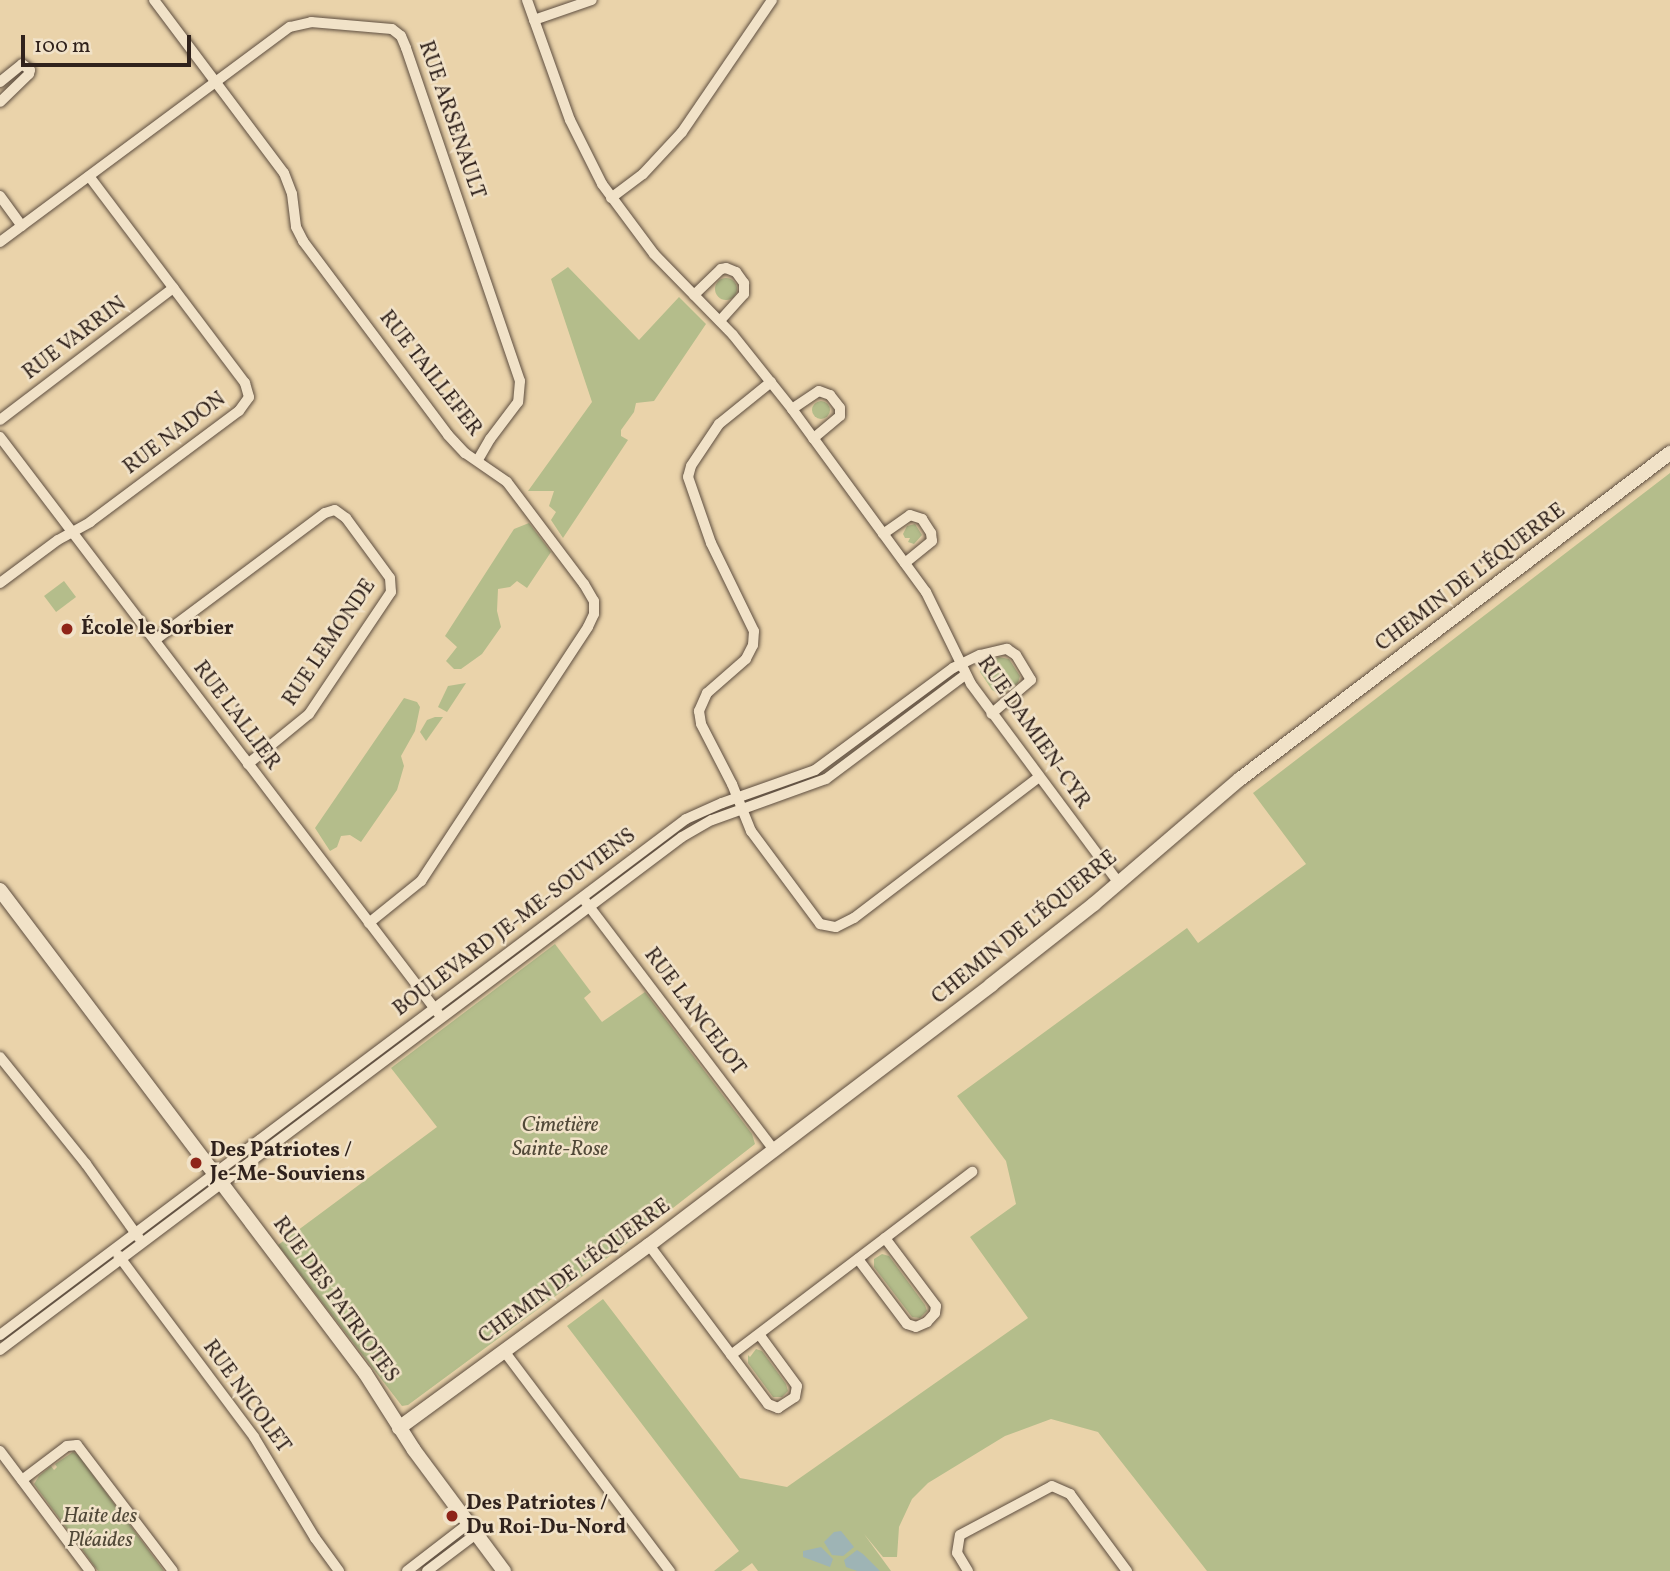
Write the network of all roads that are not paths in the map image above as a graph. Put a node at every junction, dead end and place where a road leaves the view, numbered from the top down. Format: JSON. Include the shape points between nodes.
{"nodes":[{"id":1,"x":154,"y":0,"type":"edge"},
{"id":2,"x":527,"y":0,"type":"edge"},
{"id":3,"x":592,"y":0,"type":"edge"},
{"id":4,"x":772,"y":0,"type":"edge"},
{"id":5,"x":534,"y":20,"type":"junction"},
{"id":6,"x":0,"y":82,"type":"edge"},
{"id":7,"x":216,"y":82,"type":"junction"},
{"id":8,"x":0,"y":102,"type":"edge"},
{"id":9,"x":89,"y":176,"type":"junction"},
{"id":10,"x":0,"y":196,"type":"edge"},
{"id":11,"x":611,"y":198,"type":"junction"},
{"id":12,"x":23,"y":226,"type":"junction"},
{"id":13,"x":0,"y":242,"type":"edge"},
{"id":14,"x":173,"y":288,"type":"junction"},
{"id":15,"x":694,"y":295,"type":"junction"},
{"id":16,"x":720,"y":321,"type":"junction"},
{"id":17,"x":771,"y":382,"type":"junction"},
{"id":18,"x":792,"y":409,"type":"junction"},
{"id":19,"x":0,"y":420,"type":"edge"},
{"id":20,"x":0,"y":437,"type":"edge"},
{"id":21,"x":813,"y":439,"type":"junction"},
{"id":22,"x":1670,"y":453,"type":"edge"},
{"id":23,"x":478,"y":460,"type":"junction"},
{"id":24,"x":72,"y":531,"type":"junction"},
{"id":25,"x":883,"y":534,"type":"junction"},
{"id":26,"x":905,"y":563,"type":"junction"},
{"id":27,"x":0,"y":583,"type":"edge"},
{"id":28,"x":156,"y":640,"type":"junction"},
{"id":29,"x":960,"y":664,"type":"junction"},
{"id":30,"x":965,"y":675,"type":"junction"},
{"id":31,"x":991,"y":714,"type":"junction"},
{"id":32,"x":248,"y":764,"type":"junction"},
{"id":33,"x":1038,"y":778,"type":"junction"},
{"id":34,"x":738,"y":797,"type":"junction"},
{"id":35,"x":742,"y":809,"type":"junction"},
{"id":36,"x":1118,"y":882,"type":"junction"},
{"id":37,"x":0,"y":890,"type":"edge"},
{"id":38,"x":582,"y":897,"type":"junction"},
{"id":39,"x":590,"y":906,"type":"junction"},
{"id":40,"x":369,"y":923,"type":"junction"},
{"id":41,"x":434,"y":1008,"type":"junction"},
{"id":42,"x":442,"y":1018,"type":"junction"},
{"id":43,"x":0,"y":1057,"type":"edge"},
{"id":44,"x":774,"y":1150,"type":"junction"},
{"id":45,"x":972,"y":1172,"type":"dead end"},
{"id":46,"x":218,"y":1179,"type":"junction"},
{"id":47,"x":139,"y":1238,"type":"junction"},
{"id":48,"x":885,"y":1238,"type":"junction"},
{"id":49,"x":649,"y":1245,"type":"junction"},
{"id":50,"x":117,"y":1254,"type":"junction"},
{"id":51,"x":858,"y":1259,"type":"junction"},
{"id":52,"x":759,"y":1334,"type":"junction"},
{"id":53,"x":0,"y":1335,"type":"edge"},
{"id":54,"x":0,"y":1350,"type":"edge"},
{"id":55,"x":504,"y":1351,"type":"junction"},
{"id":56,"x":731,"y":1355,"type":"junction"},
{"id":57,"x":400,"y":1428,"type":"junction"},
{"id":58,"x":0,"y":1451,"type":"edge"},
{"id":59,"x":22,"y":1480,"type":"junction"},
{"id":60,"x":472,"y":1529,"type":"junction"},
{"id":61,"x":90,"y":1571,"type":"edge"},
{"id":62,"x":173,"y":1571,"type":"edge"},
{"id":63,"x":339,"y":1571,"type":"edge"},
{"id":64,"x":407,"y":1571,"type":"edge"},
{"id":65,"x":427,"y":1571,"type":"edge"},
{"id":66,"x":504,"y":1571,"type":"edge"},
{"id":67,"x":670,"y":1571,"type":"edge"},
{"id":68,"x":968,"y":1571,"type":"edge"},
{"id":69,"x":1127,"y":1571,"type":"edge"}],
"edges":[{"from":1,"to":7,"type":"street","name":"RUE TAILLEFER"},
{"from":2,"to":5,"type":"street","name":"RUE DAMIEN-CYR"},
{"from":3,"to":5,"type":"street"},
{"from":4,"to":11,"type":"street","via":[[677,138],[643,174]]},
{"from":5,"to":11,"type":"street","name":"RUE DAMIEN-CYR","via":[[574,130]]},
{"from":6,"to":8,"type":"street","via":[[22,64],[30,70]]},
{"from":7,"to":9,"type":"street","name":"RUE ARSENAULT"},
{"from":7,"to":23,"type":"street","name":"RUE TAILLEFER","via":[[284,173],[303,241],[448,435]]},
{"from":7,"to":23,"type":"street","name":"RUE ARSENAULT","via":[[281,32],[302,22],[382,26],[401,36],[520,381],[519,402]]},
{"from":9,"to":12,"type":"street","name":"RUE ARSENAULT"},
{"from":9,"to":14,"type":"street","name":"RUE NADON"},
{"from":10,"to":12,"type":"street"},
{"from":11,"to":15,"type":"street","name":"RUE DAMIEN-CYR","via":[[654,254]]},
{"from":12,"to":13,"type":"street","name":"RUE ARSENAULT"},
{"from":14,"to":19,"type":"street","name":"RUE VARRIN"},
{"from":14,"to":24,"type":"street","name":"RUE NADON","via":[[245,383],[248,400],[101,514]]},
{"from":15,"to":16,"type":"street","name":"RUE DAMIEN-CYR"},
{"from":15,"to":16,"type":"street","via":[[722,269],[736,272],[745,290]]},
{"from":16,"to":17,"type":"street","name":"RUE DAMIEN-CYR"},
{"from":17,"to":18,"type":"street","name":"RUE DAMIEN-CYR"},
{"from":17,"to":34,"type":"street","via":[[719,424],[688,477],[711,544],[754,631],[746,659],[707,693],[699,711],[701,724]]},
{"from":18,"to":21,"type":"street","name":"RUE DAMIEN-CYR"},
{"from":18,"to":21,"type":"street","via":[[818,391],[830,395],[840,408],[840,416]]},
{"from":20,"to":24,"type":"street","name":"RUE L'ALLIER"},
{"from":21,"to":25,"type":"street","name":"RUE DAMIEN-CYR"},
{"from":22,"to":36,"type":"street","name":"CHEMIN DE L'ÉQUERRE","via":[[1240,779]]},
{"from":23,"to":40,"type":"street","name":"RUE TAILLEFER","via":[[507,482],[584,584],[594,601],[594,614],[421,881]]},
{"from":24,"to":27,"type":"street","name":"RUE NADON"},
{"from":24,"to":28,"type":"street","name":"RUE L'ALLIER"},
{"from":25,"to":26,"type":"street","name":"RUE DAMIEN-CYR"},
{"from":25,"to":26,"type":"street","via":[[908,516],[922,519],[932,541]]},
{"from":26,"to":29,"type":"street","name":"RUE DAMIEN-CYR","via":[[935,607]]},
{"from":28,"to":32,"type":"street","name":"RUE L'ALLIER"},
{"from":28,"to":32,"type":"street","name":"RUE LEMONDE","via":[[325,513],[335,510],[346,518],[390,578],[391,592],[309,714]]},
{"from":29,"to":30,"type":"street","name":"RUE DAMIEN-CYR"},
{"from":29,"to":31,"type":"street","name":"BOULEVARD JE-ME-SOUVIENS","via":[[1007,649],[1027,670],[1028,685]]},
{"from":29,"to":34,"type":"street","name":"BOULEVARD JE-ME-SOUVIENS","via":[[823,766]]},
{"from":30,"to":31,"type":"street","name":"RUE DAMIEN-CYR"},
{"from":30,"to":35,"type":"street","name":"BOULEVARD JE-ME-SOUVIENS","via":[[826,779]]},
{"from":31,"to":33,"type":"street","name":"RUE DAMIEN-CYR"},
{"from":32,"to":40,"type":"street","name":"RUE L'ALLIER"},
{"from":33,"to":35,"type":"street","via":[[836,927],[816,920],[754,836]]},
{"from":33,"to":36,"type":"street","name":"RUE DAMIEN-CYR"},
{"from":34,"to":35,"type":"street"},
{"from":34,"to":38,"type":"street","name":"BOULEVARD JE-ME-SOUVIENS","via":[[686,819]]},
{"from":35,"to":39,"type":"street","name":"BOULEVARD JE-ME-SOUVIENS","via":[[688,833]]},
{"from":36,"to":44,"type":"street","name":"CHEMIN DE L'ÉQUERRE","via":[[1039,948]]},
{"from":37,"to":46,"type":"street","name":"RUE DES PATRIOTES"},
{"from":38,"to":39,"type":"street","name":"RUE LANCELOT"},
{"from":38,"to":41,"type":"street","name":"BOULEVARD JE-ME-SOUVIENS"},
{"from":39,"to":42,"type":"street","name":"BOULEVARD JE-ME-SOUVIENS"},
{"from":39,"to":44,"type":"street","name":"RUE LANCELOT"},
{"from":40,"to":41,"type":"street","name":"RUE L'ALLIER"},
{"from":41,"to":42,"type":"street","name":"RUE L'ALLIER"},
{"from":41,"to":46,"type":"street","name":"BOULEVARD JE-ME-SOUVIENS"},
{"from":42,"to":46,"type":"street","name":"BOULEVARD JE-ME-SOUVIENS"},
{"from":43,"to":47,"type":"street"},
{"from":44,"to":49,"type":"street","name":"CHEMIN DE L'ÉQUERRE"},
{"from":45,"to":48,"type":"street"},
{"from":46,"to":47,"type":"street","name":"BOULEVARD JE-ME-SOUVIENS"},
{"from":46,"to":57,"type":"street","name":"RUE DES PATRIOTES","via":[[365,1373]]},
{"from":47,"to":50,"type":"street","name":"BOULEVARD JE-ME-SOUVIENS"},
{"from":48,"to":51,"type":"street"},
{"from":48,"to":51,"type":"street","via":[[936,1306],[927,1322],[916,1327],[907,1324]]},
{"from":49,"to":55,"type":"street","name":"CHEMIN DE L'ÉQUERRE"},
{"from":49,"to":56,"type":"street"},
{"from":50,"to":53,"type":"street","name":"BOULEVARD JE-ME-SOUVIENS"},
{"from":50,"to":54,"type":"street","name":"BOULEVARD JE-ME-SOUVIENS"},
{"from":50,"to":63,"type":"street","name":"RUE NICOLET","via":[[254,1437]]},
{"from":51,"to":52,"type":"street"},
{"from":52,"to":56,"type":"street"},
{"from":52,"to":56,"type":"street","via":[[797,1386],[788,1403],[778,1408],[768,1404]]},
{"from":55,"to":57,"type":"street","name":"CHEMIN DE L'ÉQUERRE"},
{"from":55,"to":67,"type":"street"},
{"from":57,"to":60,"type":"street","name":"RUE DES PATRIOTES"},
{"from":58,"to":59,"type":"street"},
{"from":59,"to":61,"type":"street"},
{"from":59,"to":62,"type":"street","via":[[67,1447],[77,1445]]},
{"from":60,"to":64,"type":"street"},
{"from":60,"to":65,"type":"street"},
{"from":60,"to":66,"type":"street","name":"RUE DES PATRIOTES"},
{"from":68,"to":69,"type":"street","via":[[957,1553],[960,1535],[1052,1486],[1070,1494]]}]}
